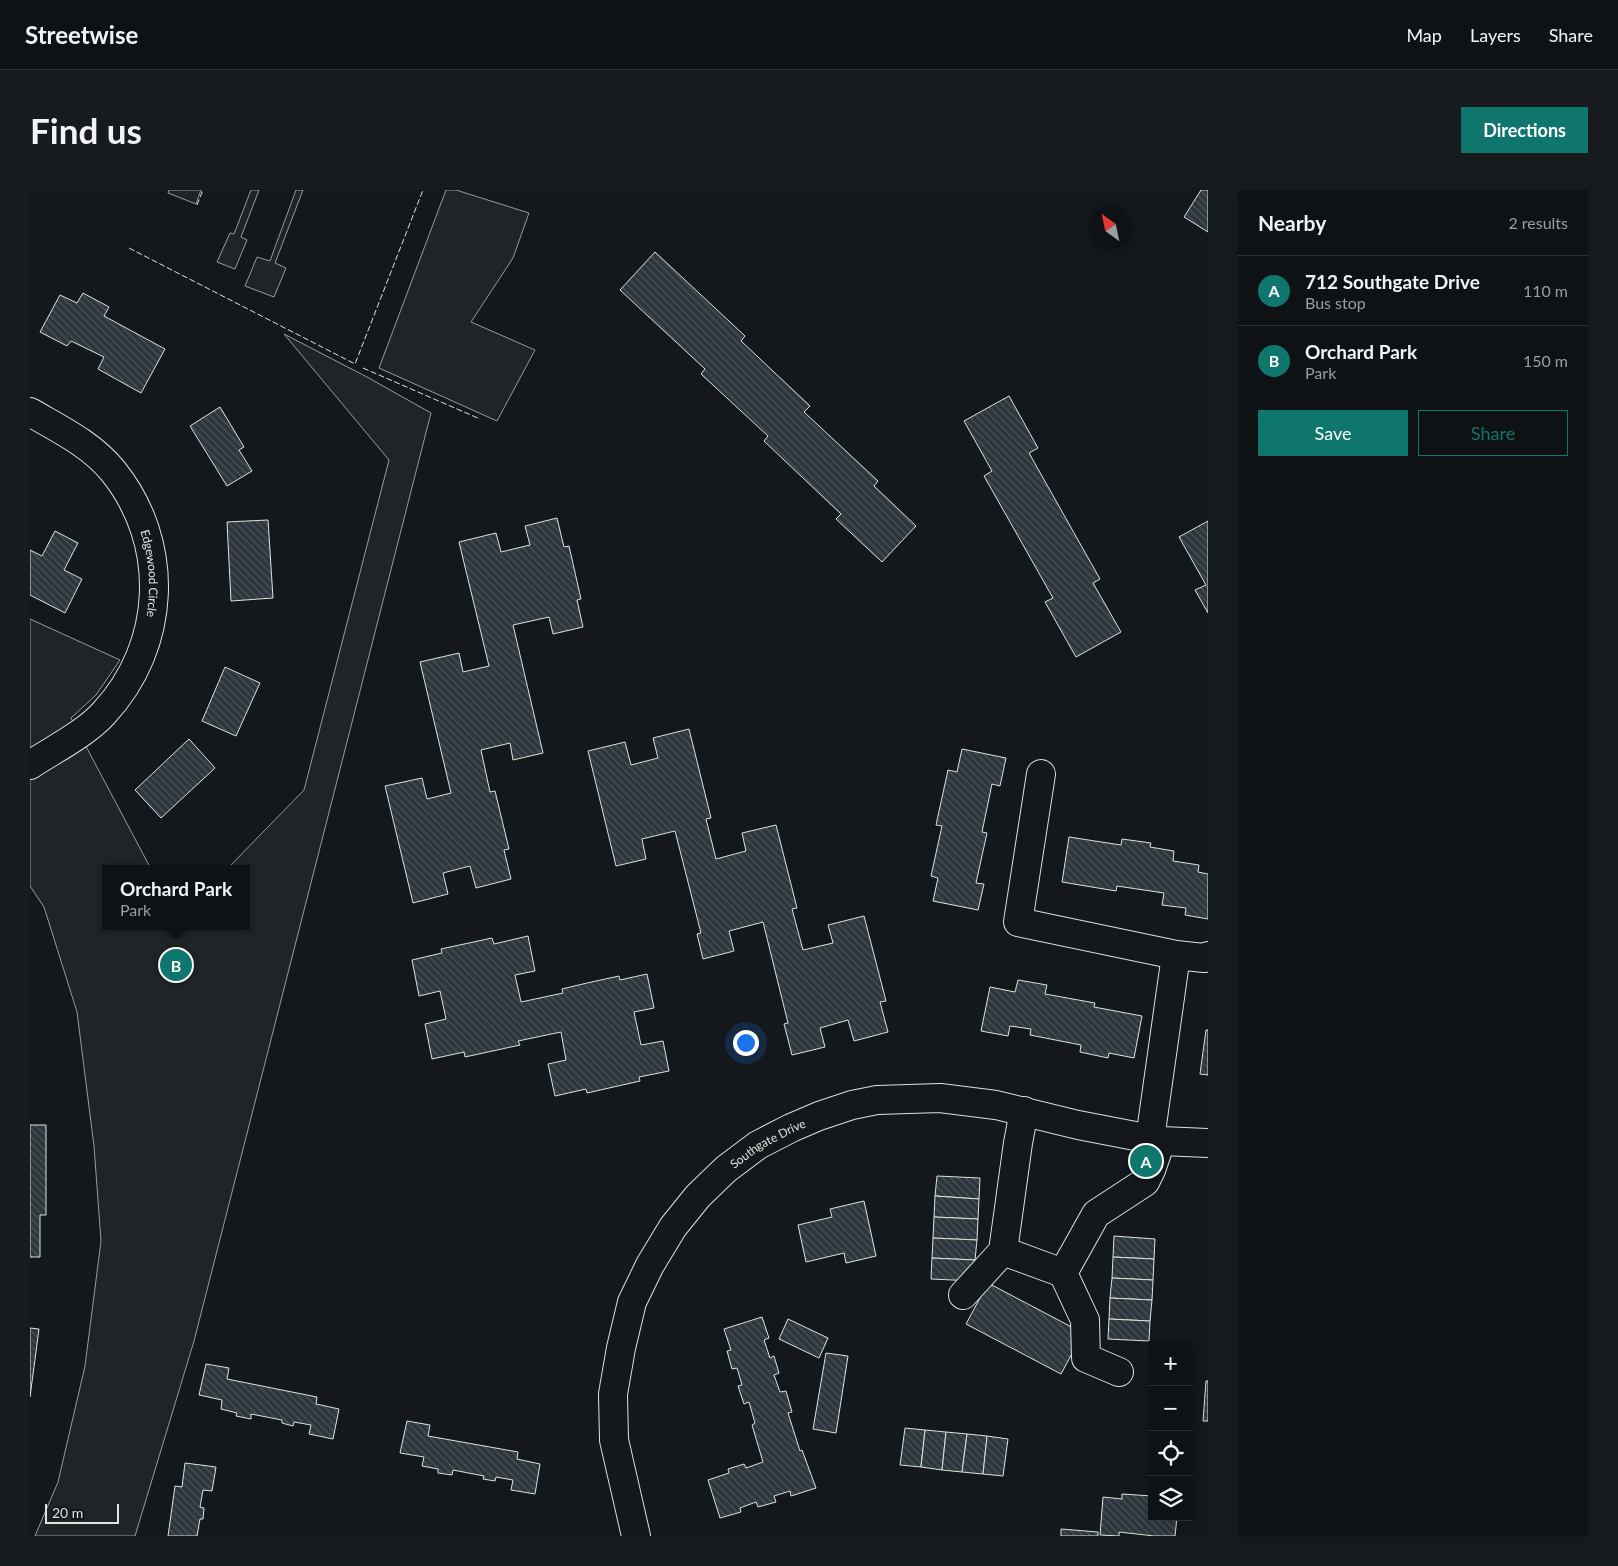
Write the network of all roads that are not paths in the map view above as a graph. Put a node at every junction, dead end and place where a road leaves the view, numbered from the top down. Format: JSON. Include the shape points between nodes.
{"nodes":[{"id":1,"x":30,"y":412,"type":"edge"},
{"id":2,"x":30,"y":765,"type":"edge"},
{"id":3,"x":1041,"y":774,"type":"dead end"},
{"id":4,"x":1176,"y":955,"type":"junction"},
{"id":5,"x":1208,"y":956,"type":"edge"},
{"id":6,"x":1024,"y":1112,"type":"junction"},
{"id":7,"x":1155,"y":1140,"type":"junction"},
{"id":8,"x":1208,"y":1143,"type":"edge"},
{"id":9,"x":1003,"y":1251,"type":"junction"},
{"id":10,"x":1063,"y":1273,"type":"junction"},
{"id":11,"x":963,"y":1295,"type":"dead end"},
{"id":12,"x":1119,"y":1372,"type":"dead end"},
{"id":13,"x":636,"y":1536,"type":"edge"}],
"edges":[{"from":1,"to":2,"type":"street","name":"Edgewood Circle","via":[[85,444],[112,471],[134,503],[151,550],[155,588],[145,645],[118,697],[85,730]]},
{"from":3,"to":4,"type":"street","via":[[1018,922]]},
{"from":4,"to":5,"type":"street"},
{"from":4,"to":7,"type":"street"},
{"from":6,"to":7,"type":"street","name":"Southgate Drive"},
{"from":6,"to":9,"type":"street"},
{"from":6,"to":13,"type":"street","name":"Southgate Drive","via":[[940,1098],[877,1100],[852,1106],[819,1116],[758,1145],[698,1196],[673,1227],[650,1265],[632,1302],[620,1348],[613,1394],[614,1440]]},
{"from":7,"to":8,"type":"street","name":"Southgate Drive"},
{"from":7,"to":10,"type":"street","via":[[1151,1170],[1145,1182],[1096,1214]]},
{"from":9,"to":10,"type":"street"},
{"from":9,"to":11,"type":"street"},
{"from":10,"to":12,"type":"street","via":[[1085,1320],[1086,1358]]}]}
